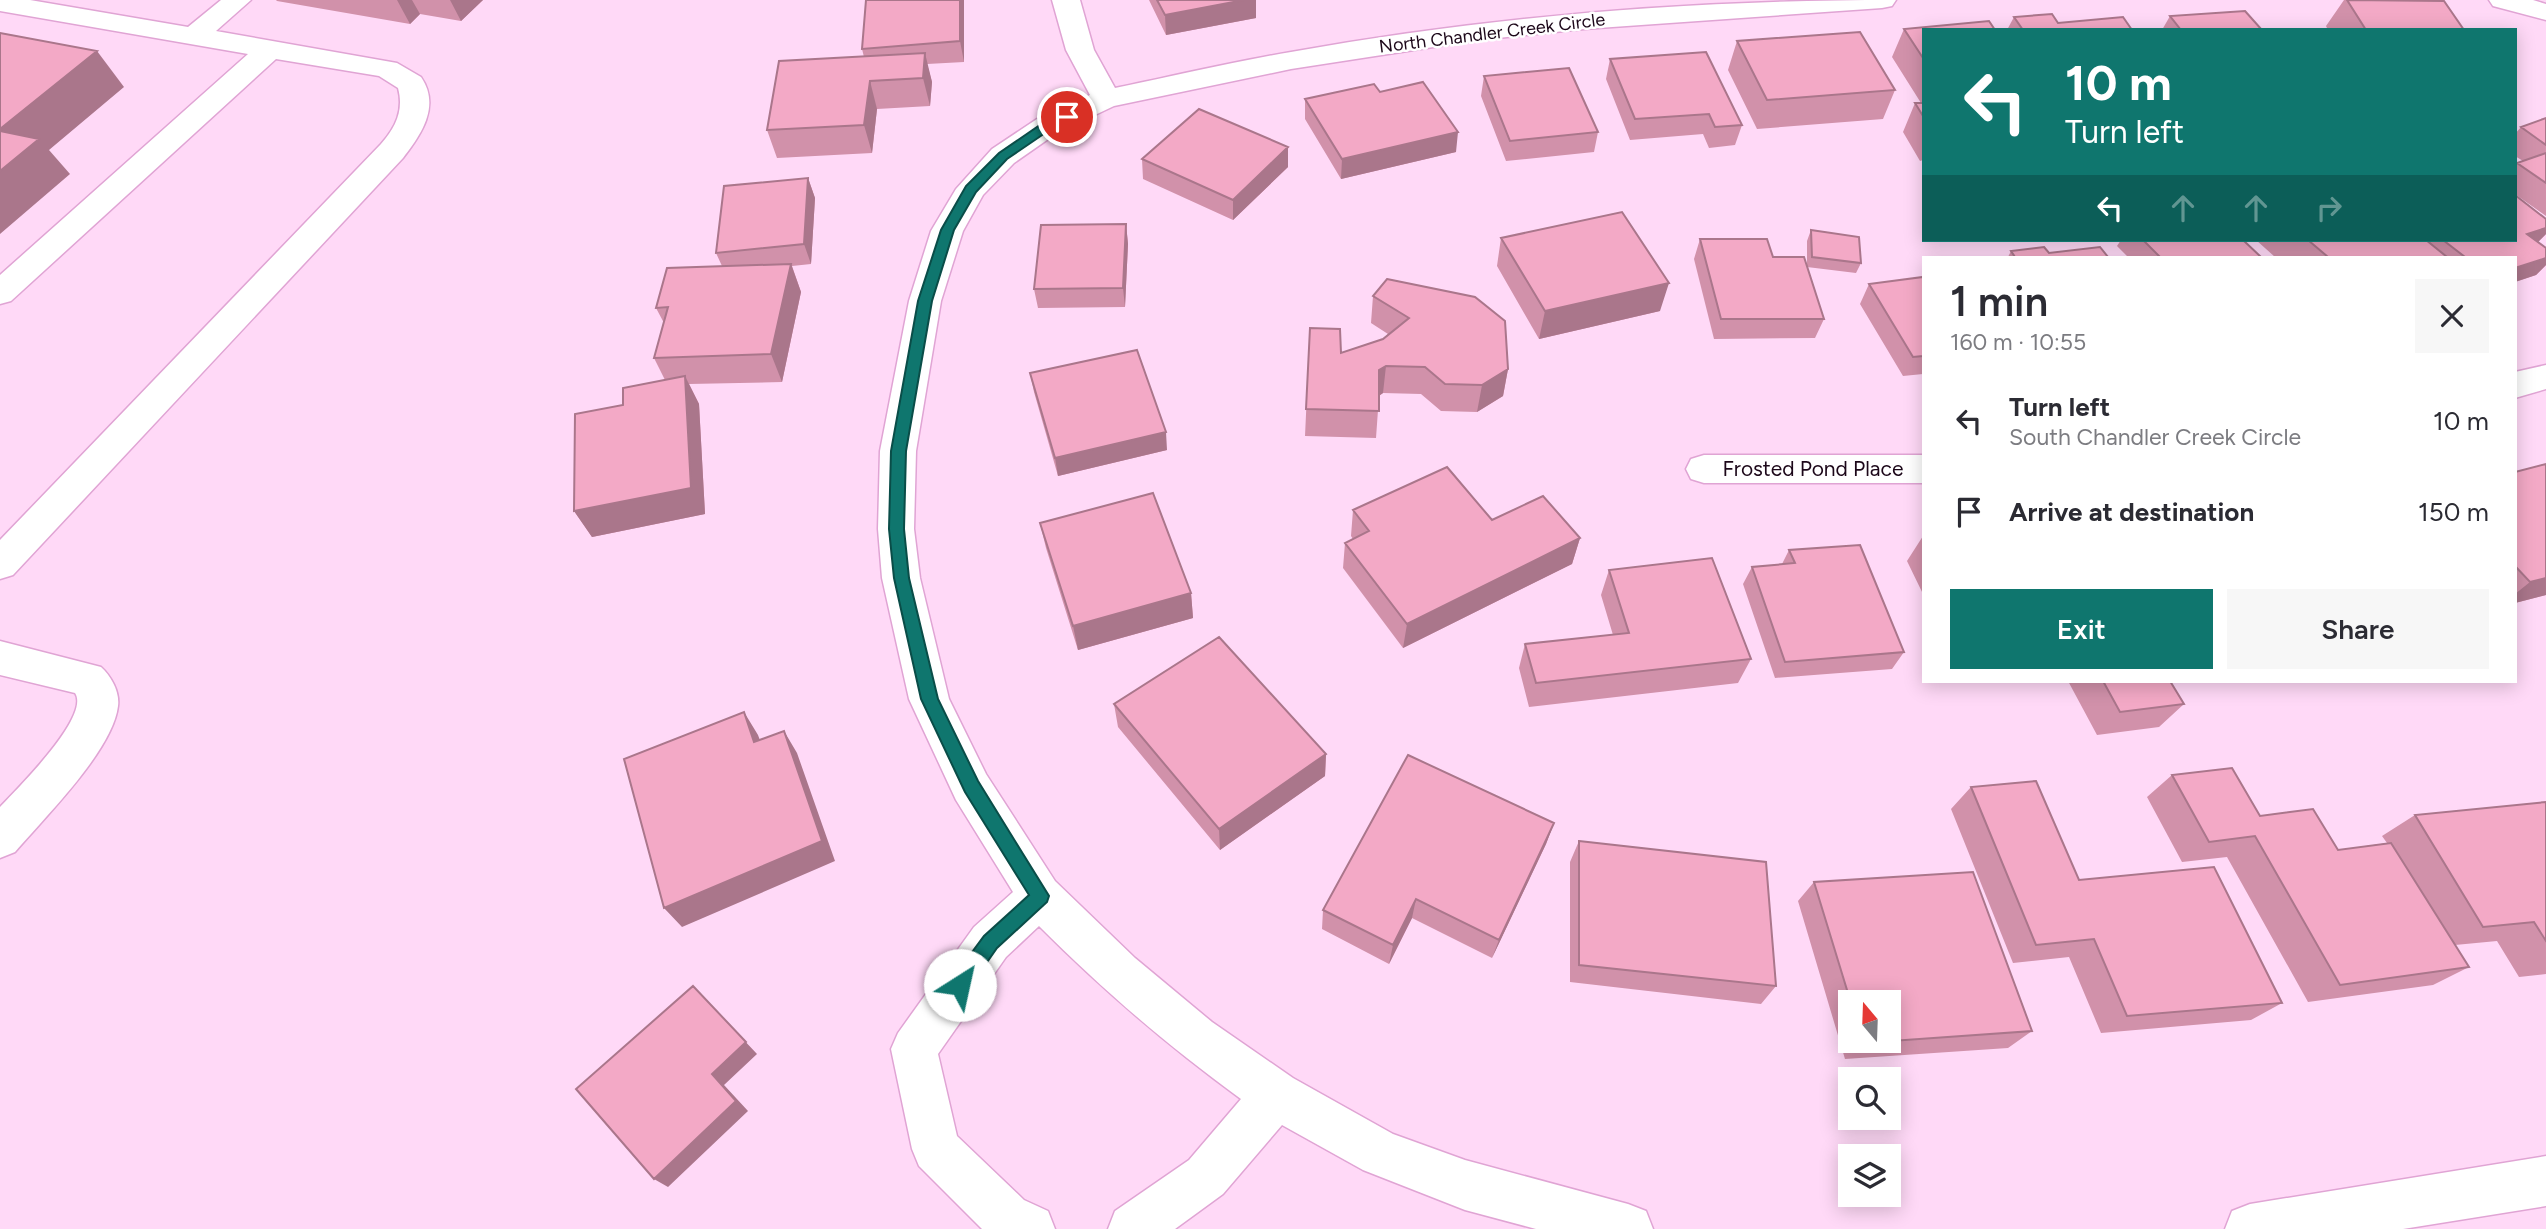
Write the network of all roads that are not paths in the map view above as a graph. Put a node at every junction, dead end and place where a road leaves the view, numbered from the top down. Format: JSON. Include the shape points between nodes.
{"nodes":[{"id":1,"x":237,"y":0,"type":"edge"},
{"id":2,"x":1066,"y":0,"type":"edge"},
{"id":3,"x":1882,"y":0,"type":"edge"},
{"id":4,"x":2503,"y":0,"type":"edge"},
{"id":5,"x":0,"y":3,"type":"edge"},
{"id":6,"x":1582,"y":10,"type":"edge"},
{"id":7,"x":2546,"y":12,"type":"edge"},
{"id":8,"x":194,"y":36,"type":"junction"},
{"id":9,"x":270,"y":49,"type":"junction"},
{"id":10,"x":1106,"y":99,"type":"junction"},
{"id":11,"x":0,"y":293,"type":"edge"},
{"id":12,"x":2546,"y":377,"type":"edge"},
{"id":13,"x":2517,"y":385,"type":"edge"},
{"id":14,"x":1703,"y":469,"type":"dead end"},
{"id":15,"x":1922,"y":469,"type":"edge"},
{"id":16,"x":0,"y":564,"type":"edge"},
{"id":17,"x":0,"y":658,"type":"edge"},
{"id":18,"x":0,"y":838,"type":"edge"},
{"id":19,"x":1040,"y":896,"type":"junction"},
{"id":20,"x":1276,"y":1095,"type":"junction"},
{"id":21,"x":2546,"y":1181,"type":"edge"},
{"id":22,"x":1030,"y":1229,"type":"edge"},
{"id":23,"x":1133,"y":1229,"type":"edge"},
{"id":24,"x":1628,"y":1229,"type":"edge"},
{"id":25,"x":2250,"y":1229,"type":"edge"}],
"edges":[{"from":1,"to":8,"type":"street"},
{"from":2,"to":10,"type":"street","via":[[1080,50]]},
{"from":3,"to":6,"type":"street","name":"North Chandler Creek Circle"},
{"from":4,"to":7,"type":"street"},
{"from":5,"to":8,"type":"street"},
{"from":6,"to":10,"type":"street","name":"North Chandler Creek Circle","via":[[1291,60]]},
{"from":8,"to":9,"type":"street"},
{"from":9,"to":11,"type":"street"},
{"from":9,"to":16,"type":"street","via":[[364,64],[400,75],[411,83],[416,95],[410,129]]},
{"from":10,"to":19,"type":"street","name":"North Chandler Creek Circle","via":[[1047,126],[1003,156],[971,189],[947,230],[925,301],[898,451],[901,578],[929,699],[971,787]]},
{"from":12,"to":13,"type":"street"},
{"from":14,"to":15,"type":"street","name":"Frosted Pond Place"},
{"from":17,"to":18,"type":"street","via":[[87,679],[98,695],[87,733]]},
{"from":19,"to":20,"type":"street","name":"North Chandler Creek Circle","via":[[1119,974],[1196,1038]]},
{"from":19,"to":22,"type":"street","via":[[990,942],[914,1049],[936,1149],[1006,1218]]},
{"from":20,"to":23,"type":"street","via":[[1206,1177]]},
{"from":20,"to":24,"type":"street","name":"North Chandler Creek Circle","via":[[1380,1153],[1416,1167],[1465,1185]]},
{"from":21,"to":25,"type":"street"}]}
